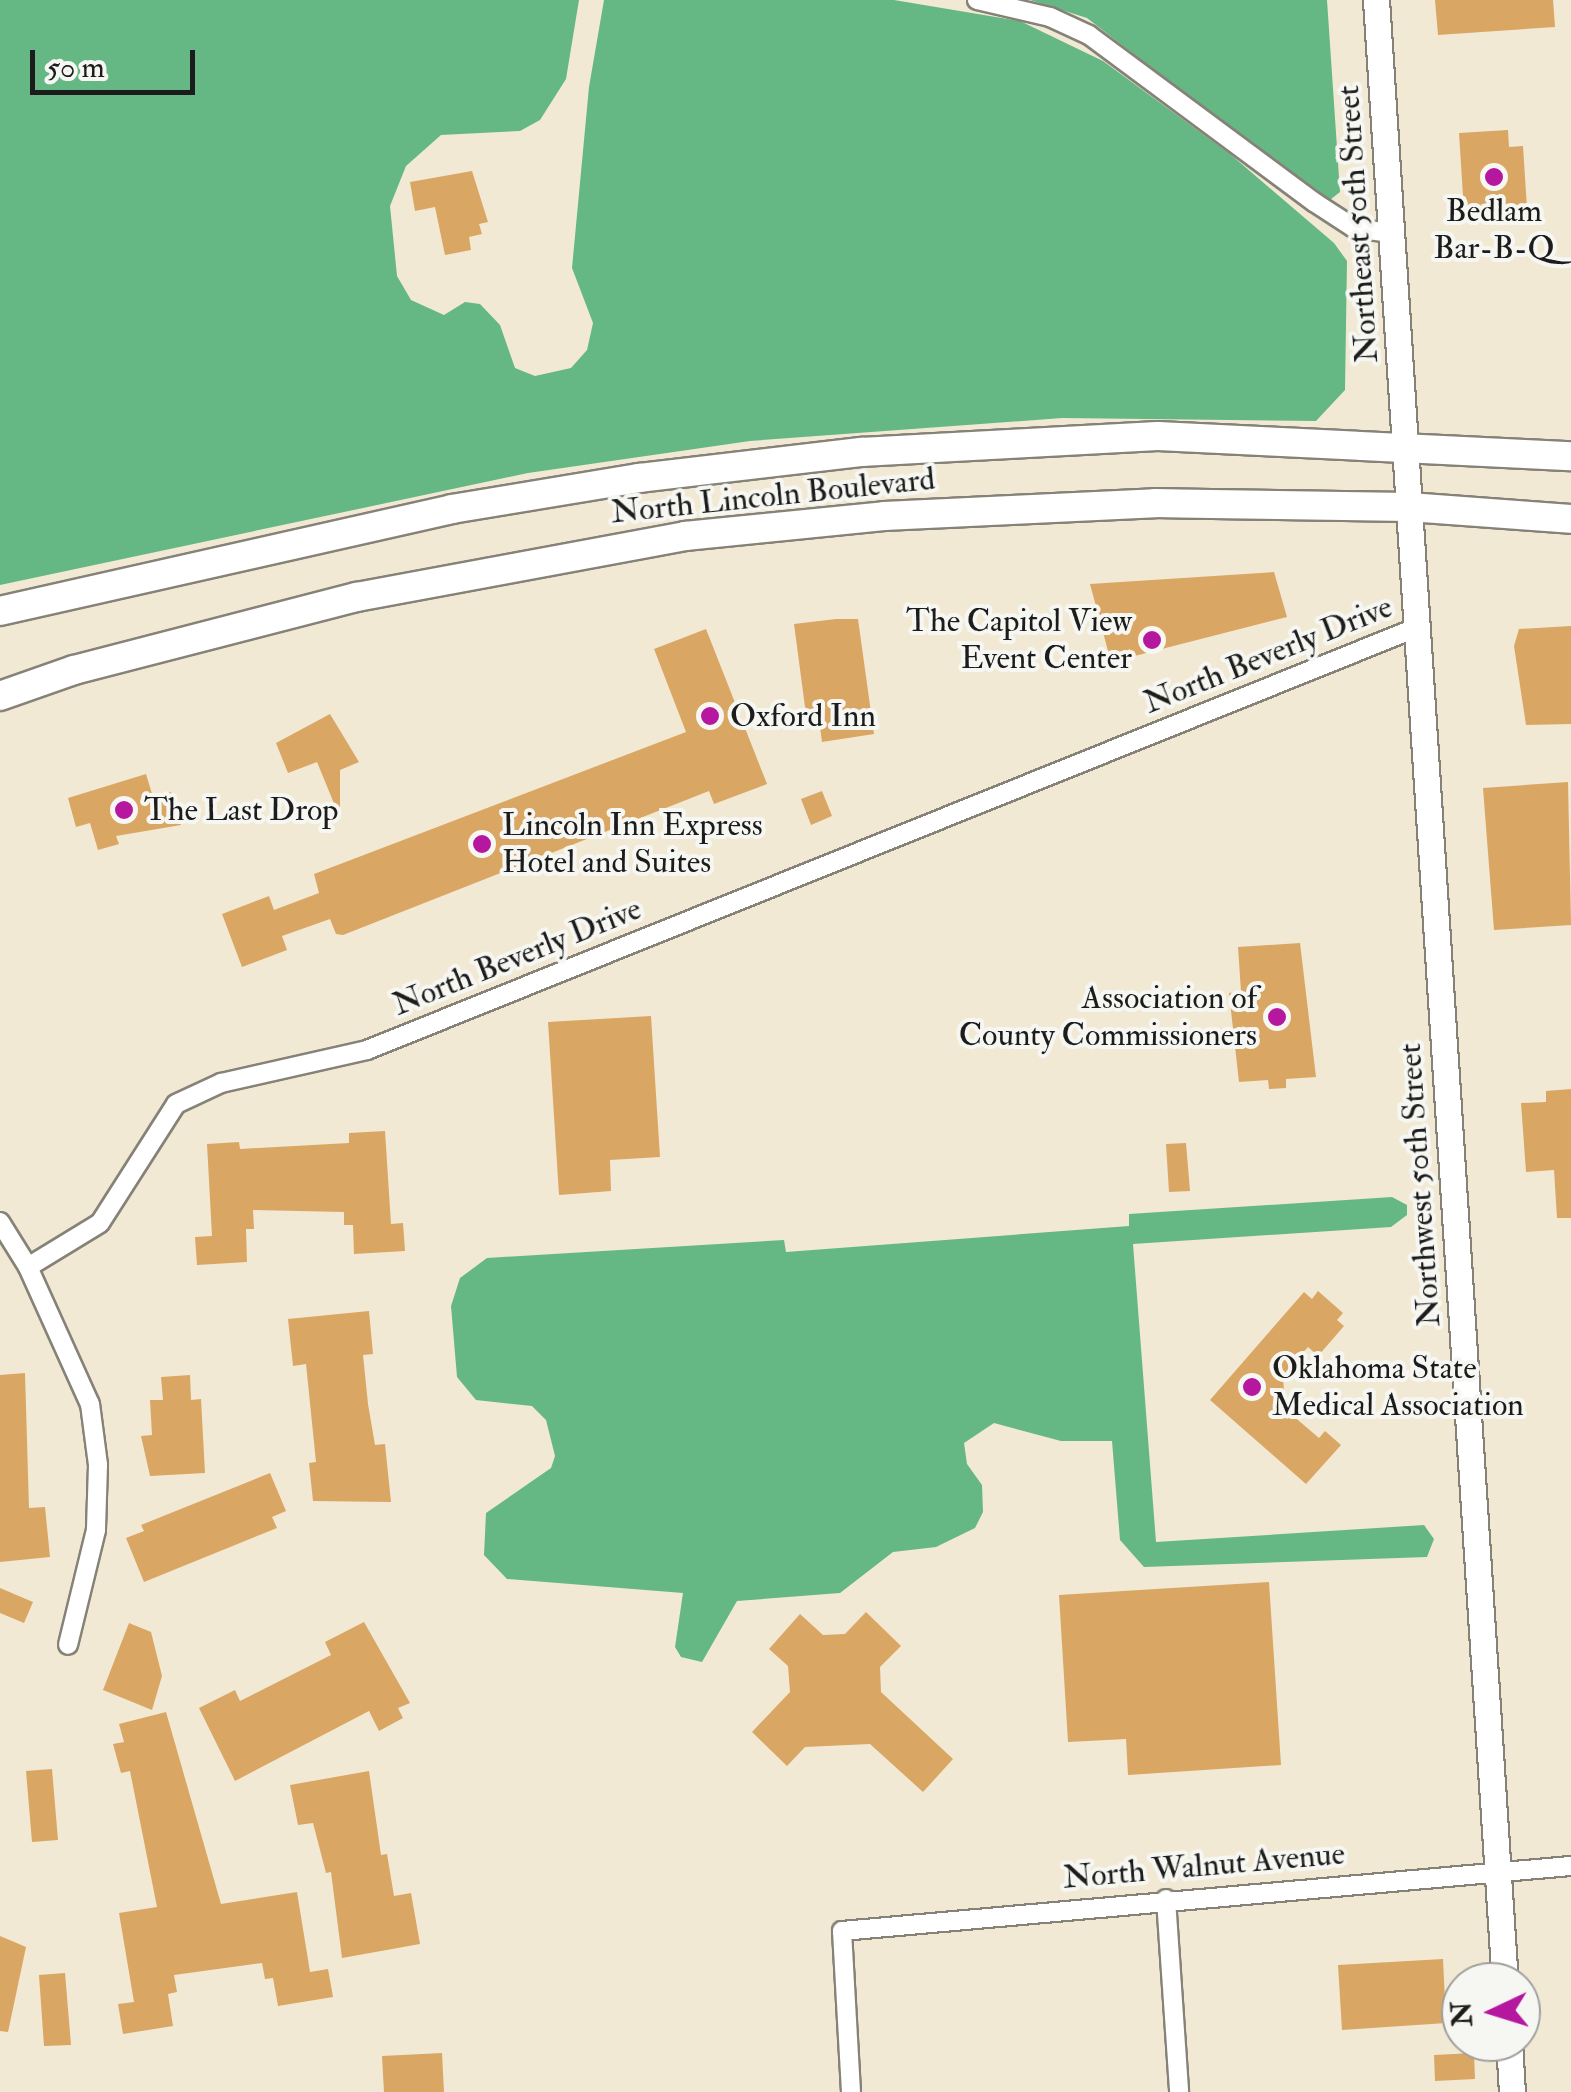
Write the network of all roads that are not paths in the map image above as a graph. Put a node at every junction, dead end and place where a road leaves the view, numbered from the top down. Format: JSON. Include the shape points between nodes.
{"nodes":[{"id":1,"x":978,"y":0,"type":"edge"},
{"id":2,"x":1376,"y":0,"type":"edge"},
{"id":3,"x":1391,"y":233,"type":"junction"},
{"id":4,"x":1404,"y":443,"type":"junction"},
{"id":5,"x":1571,"y":456,"type":"edge"},
{"id":6,"x":1409,"y":508,"type":"junction"},
{"id":7,"x":1571,"y":519,"type":"edge"},
{"id":8,"x":0,"y":611,"type":"edge"},
{"id":9,"x":1418,"y":626,"type":"junction"},
{"id":10,"x":0,"y":696,"type":"edge"},
{"id":11,"x":0,"y":1222,"type":"edge"},
{"id":12,"x":28,"y":1267,"type":"junction"},
{"id":13,"x":68,"y":1645,"type":"dead end"},
{"id":14,"x":1571,"y":1866,"type":"edge"},
{"id":15,"x":1498,"y":1870,"type":"junction"},
{"id":16,"x":1166,"y":1899,"type":"junction"},
{"id":17,"x":1504,"y":1962,"type":"edge"},
{"id":18,"x":1510,"y":2062,"type":"edge"},
{"id":19,"x":851,"y":2092,"type":"edge"},
{"id":20,"x":1179,"y":2092,"type":"edge"},
{"id":21,"x":1512,"y":2092,"type":"edge"}],
"edges":[{"from":1,"to":3,"type":"street","via":[[1050,17],[1089,35],[1314,202],[1354,228]]},
{"from":2,"to":3,"type":"main road","name":"Northeast 50th Street"},
{"from":3,"to":4,"type":"main road","name":"Northeast 50th Street"},
{"from":4,"to":5,"type":"main road","name":"North Lincoln Boulevard"},
{"from":4,"to":6,"type":"main road","name":"Northwest 50th Street"},
{"from":4,"to":8,"type":"main road","name":"North Lincoln Boulevard","via":[[1158,436],[745,464],[452,510]]},
{"from":6,"to":7,"type":"main road","name":"North Lincoln Boulevard"},
{"from":6,"to":9,"type":"main road","name":"Northwest 50th Street"},
{"from":6,"to":10,"type":"main road","name":"North Lincoln Boulevard","via":[[1098,505],[685,536],[357,597],[74,670]]},
{"from":9,"to":12,"type":"street","name":"North Beverly Drive","via":[[368,1050],[221,1083],[176,1104],[100,1223]]},
{"from":9,"to":15,"type":"main road","name":"Northwest 50th Street"},
{"from":11,"to":12,"type":"street"},
{"from":12,"to":13,"type":"street","via":[[90,1404],[98,1465],[96,1530]]},
{"from":14,"to":15,"type":"street","name":"North Walnut Avenue"},
{"from":15,"to":16,"type":"street","name":"North Walnut Avenue"},
{"from":15,"to":17,"type":"main road","name":"Northwest 50th Street"},
{"from":16,"to":19,"type":"street","name":"North Walnut Avenue","via":[[842,1931]]},
{"from":16,"to":20,"type":"street"},
{"from":18,"to":21,"type":"main road"}]}
